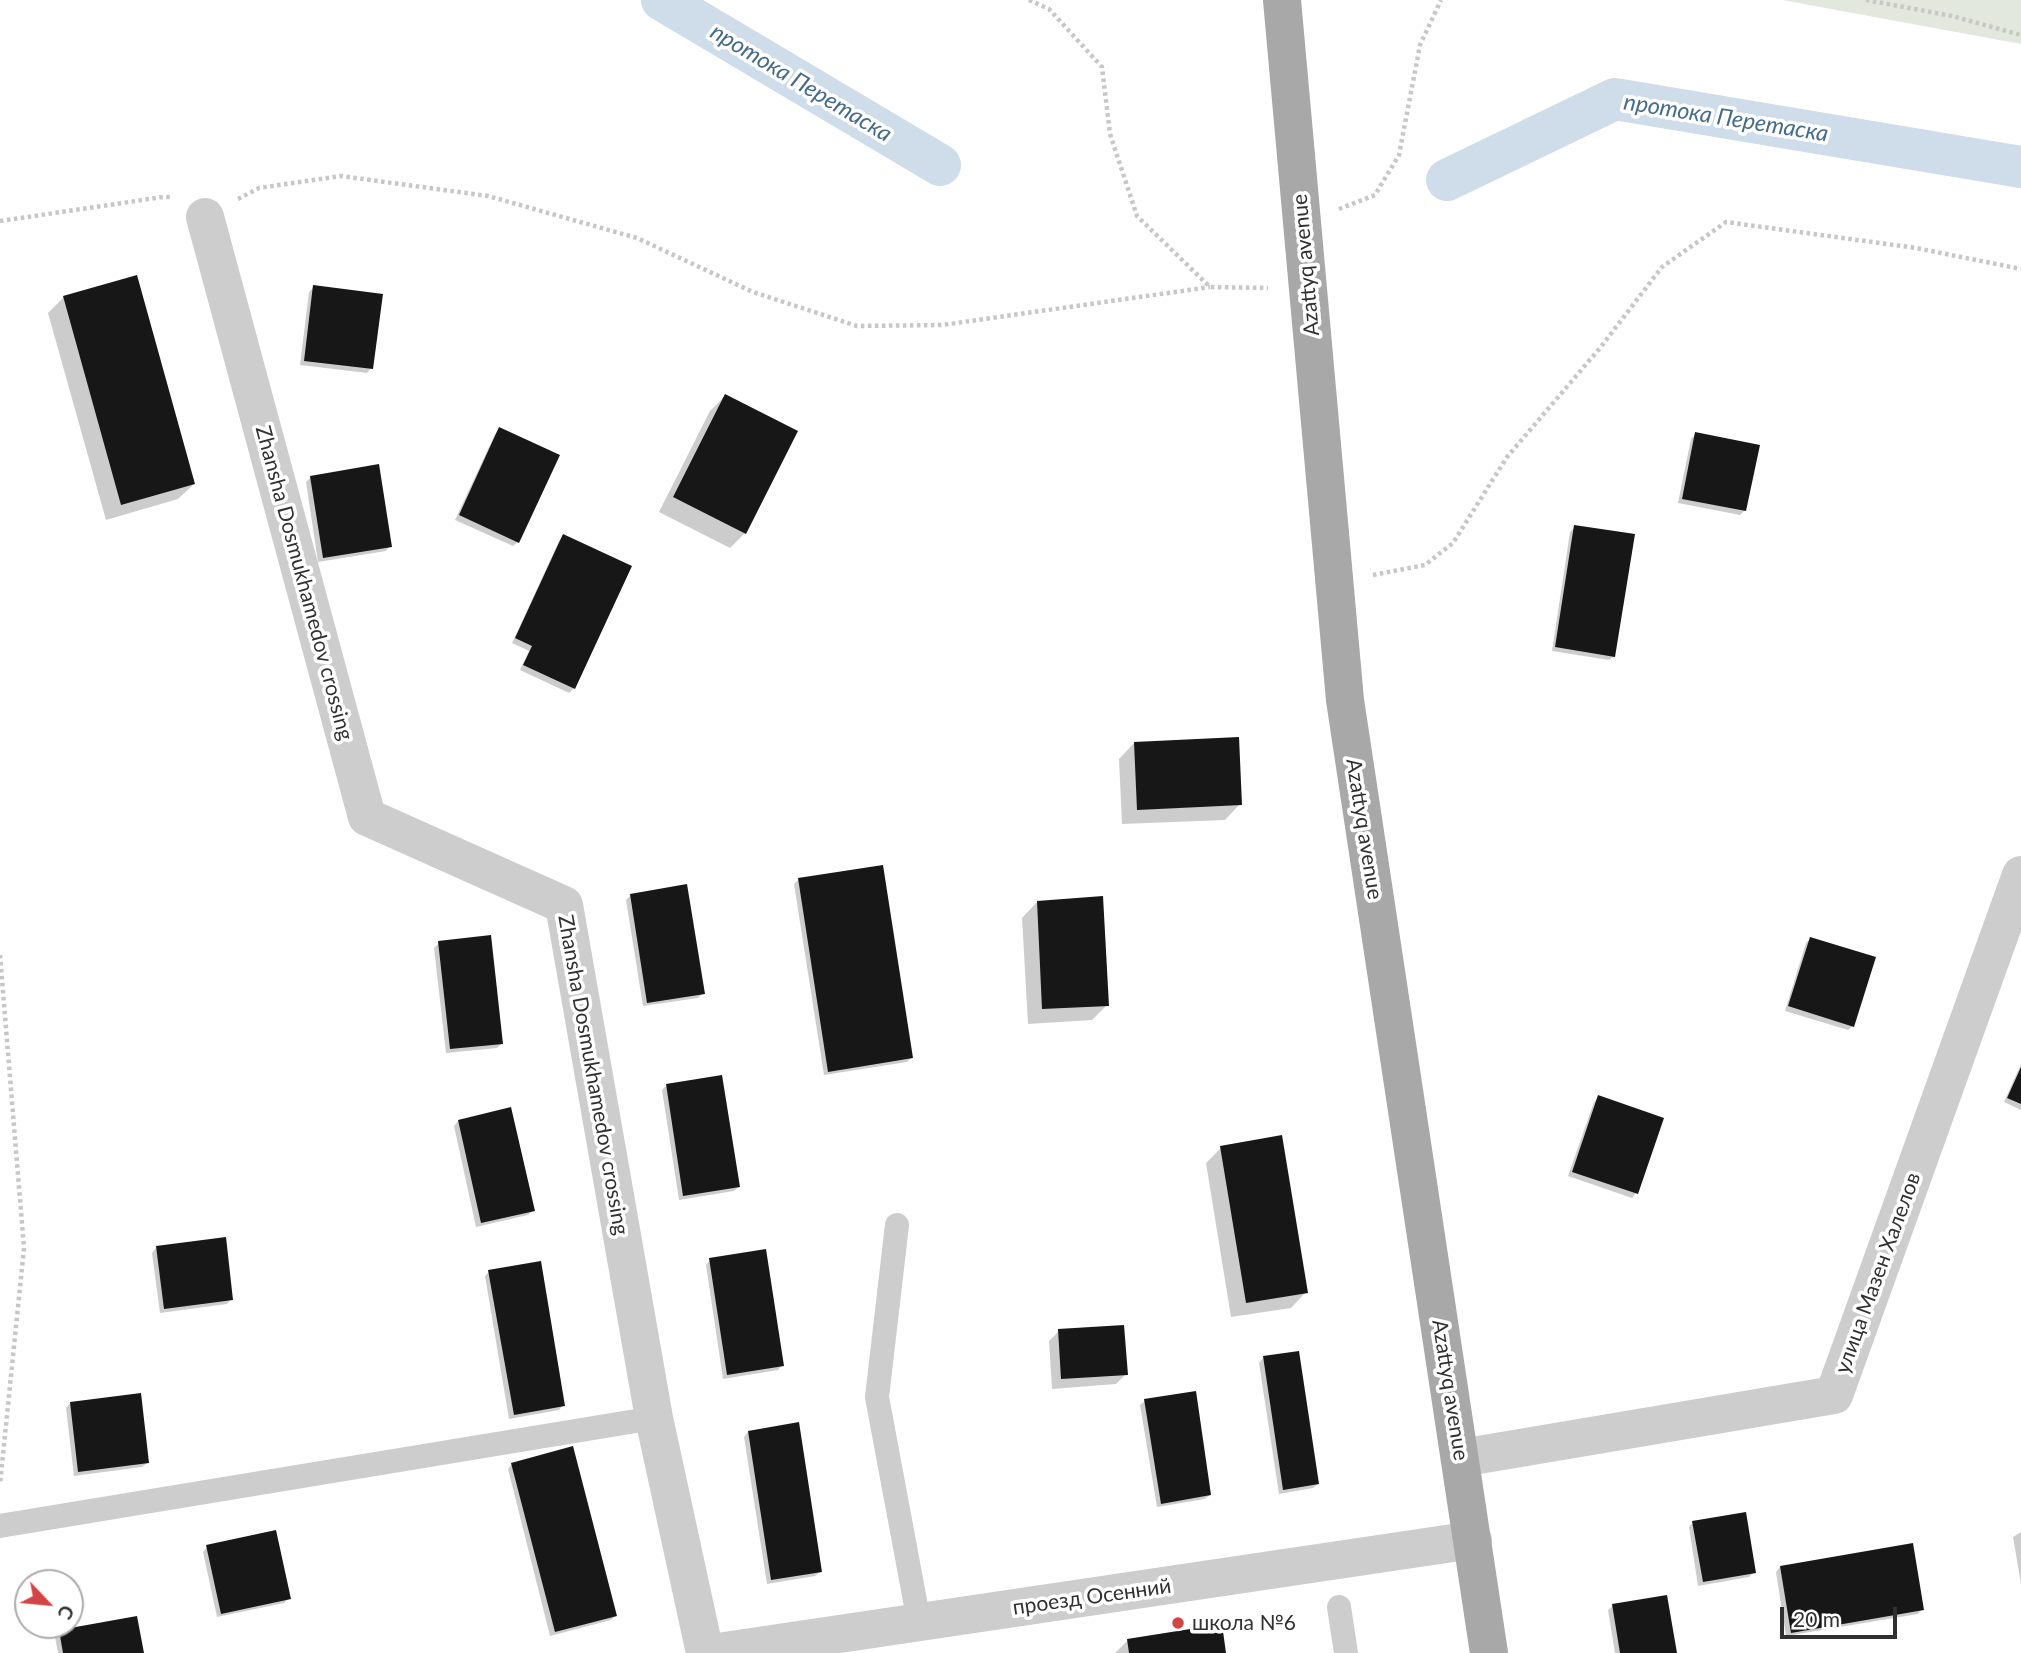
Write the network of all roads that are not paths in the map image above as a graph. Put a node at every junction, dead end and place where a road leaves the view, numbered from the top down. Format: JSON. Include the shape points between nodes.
{"nodes":[{"id":1,"x":1282,"y":0,"type":"edge"},
{"id":2,"x":205,"y":217,"type":"road end"},
{"id":3,"x":2021,"y":875,"type":"edge"},
{"id":4,"x":897,"y":1225,"type":"dead end"},
{"id":5,"x":654,"y":1418,"type":"junction"},
{"id":6,"x":1461,"y":1458,"type":"junction"},
{"id":7,"x":0,"y":1526,"type":"edge"},
{"id":8,"x":1473,"y":1540,"type":"junction"},
{"id":9,"x":1339,"y":1607,"type":"dead end"},
{"id":10,"x":919,"y":1622,"type":"junction"},
{"id":11,"x":705,"y":1653,"type":"edge"},
{"id":12,"x":711,"y":1653,"type":"edge"},
{"id":13,"x":1346,"y":1653,"type":"edge"},
{"id":14,"x":1489,"y":1653,"type":"edge"}],
"edges":[{"from":1,"to":6,"type":"main road","name":"Azattyq avenue","via":[[1345,700]]},
{"from":2,"to":5,"type":"street","name":"Zhansha Dosmukhamedov crossing","via":[[367,817],[564,905]]},
{"from":3,"to":6,"type":"street","name":"улица Мазен Халелов","via":[[1834,1395]]},
{"from":4,"to":10,"type":"lane","via":[[877,1397]]},
{"from":5,"to":7,"type":"lane"},
{"from":5,"to":11,"type":"street","name":"Zhansha Dosmukhamedov crossing"},
{"from":6,"to":8,"type":"main road","name":"Azattyq avenue"},
{"from":8,"to":10,"type":"street","name":"проезд Осенний"},
{"from":8,"to":14,"type":"main road","name":"Azattyq avenue"},
{"from":9,"to":13,"type":"lane"},
{"from":10,"to":12,"type":"street","name":"проезд Осенний"}]}
